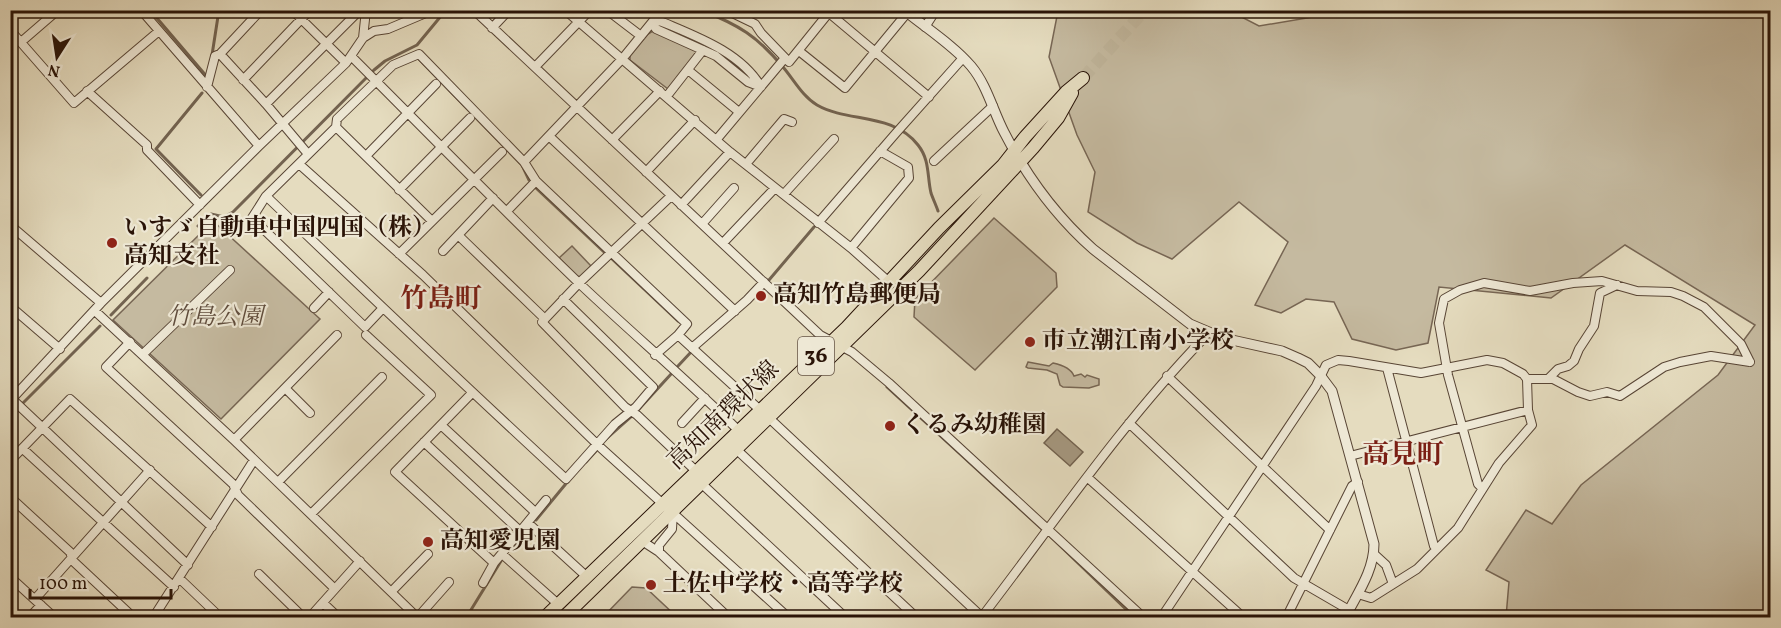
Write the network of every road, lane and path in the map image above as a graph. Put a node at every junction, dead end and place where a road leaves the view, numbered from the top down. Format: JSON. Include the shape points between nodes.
{"nodes":[{"id":1,"x":58,"y":10,"type":"edge"},
{"id":2,"x":141,"y":10,"type":"edge"},
{"id":3,"x":261,"y":10,"type":"edge"},
{"id":4,"x":292,"y":10,"type":"edge"},
{"id":5,"x":310,"y":10,"type":"edge"},
{"id":6,"x":360,"y":10,"type":"edge"},
{"id":7,"x":366,"y":10,"type":"edge"},
{"id":8,"x":433,"y":10,"type":"edge"},
{"id":9,"x":474,"y":10,"type":"edge"},
{"id":10,"x":509,"y":10,"type":"edge"},
{"id":11,"x":565,"y":10,"type":"edge"},
{"id":12,"x":590,"y":10,"type":"edge"},
{"id":13,"x":607,"y":10,"type":"edge"},
{"id":14,"x":662,"y":10,"type":"edge"},
{"id":15,"x":726,"y":10,"type":"edge"},
{"id":16,"x":936,"y":10,"type":"edge"},
{"id":17,"x":830,"y":12,"type":"edge"},
{"id":18,"x":906,"y":12,"type":"edge"},
{"id":19,"x":301,"y":20,"type":"junction"},
{"id":20,"x":578,"y":22,"type":"junction"},
{"id":21,"x":652,"y":23,"type":"junction"},
{"id":22,"x":925,"y":27,"type":"junction"},
{"id":23,"x":492,"y":28,"type":"junction"},
{"id":24,"x":10,"y":30,"type":"edge"},
{"id":25,"x":159,"y":31,"type":"junction"},
{"id":26,"x":641,"y":36,"type":"junction"},
{"id":27,"x":363,"y":38,"type":"junction"},
{"id":28,"x":21,"y":42,"type":"junction"},
{"id":29,"x":327,"y":44,"type":"junction"},
{"id":30,"x":703,"y":50,"type":"junction"},
{"id":31,"x":799,"y":51,"type":"junction"},
{"id":32,"x":876,"y":52,"type":"junction"},
{"id":33,"x":718,"y":53,"type":"junction"},
{"id":34,"x":220,"y":54,"type":"junction"},
{"id":35,"x":623,"y":58,"type":"junction"},
{"id":36,"x":963,"y":58,"type":"junction"},
{"id":37,"x":349,"y":60,"type":"junction"},
{"id":38,"x":782,"y":62,"type":"junction"},
{"id":39,"x":535,"y":67,"type":"junction"},
{"id":40,"x":688,"y":70,"type":"junction"},
{"id":41,"x":243,"y":80,"type":"junction"},
{"id":42,"x":375,"y":81,"type":"junction"},
{"id":43,"x":1080,"y":81,"type":"tunnel mouth"},
{"id":44,"x":436,"y":84,"type":"dead end"},
{"id":45,"x":207,"y":87,"type":"junction"},
{"id":46,"x":761,"y":87,"type":"junction"},
{"id":47,"x":87,"y":91,"type":"junction"},
{"id":48,"x":660,"y":91,"type":"junction"},
{"id":49,"x":667,"y":96,"type":"junction"},
{"id":50,"x":929,"y":97,"type":"junction"},
{"id":51,"x":266,"y":104,"type":"junction"},
{"id":52,"x":576,"y":106,"type":"junction"},
{"id":53,"x":993,"y":106,"type":"junction"},
{"id":54,"x":739,"y":112,"type":"junction"},
{"id":55,"x":408,"y":113,"type":"junction"},
{"id":56,"x":470,"y":118,"type":"dead end"},
{"id":57,"x":695,"y":120,"type":"junction"},
{"id":58,"x":792,"y":122,"type":"dead end"},
{"id":59,"x":283,"y":126,"type":"junction"},
{"id":60,"x":336,"y":127,"type":"junction"},
{"id":61,"x":549,"y":136,"type":"junction"},
{"id":62,"x":834,"y":139,"type":"dead end"},
{"id":63,"x":612,"y":140,"type":"junction"},
{"id":64,"x":717,"y":140,"type":"junction"},
{"id":65,"x":259,"y":146,"type":"junction"},
{"id":66,"x":441,"y":147,"type":"junction"},
{"id":67,"x":880,"y":151,"type":"junction"},
{"id":68,"x":307,"y":152,"type":"junction"},
{"id":69,"x":502,"y":152,"type":"dead end"},
{"id":70,"x":730,"y":152,"type":"junction"},
{"id":71,"x":366,"y":156,"type":"junction"},
{"id":72,"x":1018,"y":156,"type":"junction"},
{"id":73,"x":933,"y":161,"type":"dead end"},
{"id":74,"x":524,"y":162,"type":"junction"},
{"id":75,"x":299,"y":164,"type":"junction"},
{"id":76,"x":746,"y":164,"type":"junction"},
{"id":77,"x":646,"y":172,"type":"junction"},
{"id":78,"x":474,"y":180,"type":"junction"},
{"id":79,"x":536,"y":181,"type":"junction"},
{"id":80,"x":734,"y":188,"type":"dead end"},
{"id":81,"x":775,"y":188,"type":"junction"},
{"id":82,"x":399,"y":190,"type":"junction"},
{"id":83,"x":784,"y":194,"type":"junction"},
{"id":84,"x":266,"y":196,"type":"junction"},
{"id":85,"x":671,"y":196,"type":"junction"},
{"id":86,"x":493,"y":198,"type":"junction"},
{"id":87,"x":681,"y":205,"type":"junction"},
{"id":88,"x":200,"y":206,"type":"junction"},
{"id":89,"x":507,"y":211,"type":"junction"},
{"id":90,"x":432,"y":222,"type":"junction"},
{"id":91,"x":642,"y":223,"type":"junction"},
{"id":92,"x":818,"y":223,"type":"junction"},
{"id":93,"x":702,"y":224,"type":"junction"},
{"id":94,"x":10,"y":225,"type":"edge"},
{"id":95,"x":458,"y":235,"type":"junction"},
{"id":96,"x":723,"y":243,"type":"junction"},
{"id":97,"x":851,"y":248,"type":"junction"},
{"id":98,"x":443,"y":251,"type":"dead end"},
{"id":99,"x":612,"y":252,"type":"junction"},
{"id":100,"x":399,"y":254,"type":"junction"},
{"id":101,"x":230,"y":270,"type":"dead end"},
{"id":102,"x":1592,"y":281,"type":"junction"},
{"id":103,"x":764,"y":282,"type":"junction"},
{"id":104,"x":889,"y":282,"type":"junction"},
{"id":105,"x":579,"y":283,"type":"junction"},
{"id":106,"x":1617,"y":285,"type":"junction"},
{"id":107,"x":329,"y":292,"type":"junction"},
{"id":108,"x":1600,"y":292,"type":"junction"},
{"id":109,"x":564,"y":299,"type":"junction"},
{"id":110,"x":101,"y":303,"type":"junction"},
{"id":111,"x":10,"y":306,"type":"edge"},
{"id":112,"x":314,"y":308,"type":"dead end"},
{"id":113,"x":383,"y":308,"type":"junction"},
{"id":114,"x":735,"y":310,"type":"junction"},
{"id":115,"x":95,"y":311,"type":"junction"},
{"id":116,"x":545,"y":319,"type":"junction"},
{"id":117,"x":1207,"y":332,"type":"junction"},
{"id":118,"x":366,"y":334,"type":"dead end"},
{"id":119,"x":337,"y":335,"type":"dead end"},
{"id":120,"x":678,"y":335,"type":"junction"},
{"id":121,"x":130,"y":342,"type":"junction"},
{"id":122,"x":837,"y":344,"type":"junction"},
{"id":123,"x":692,"y":348,"type":"junction"},
{"id":124,"x":60,"y":349,"type":"junction"},
{"id":125,"x":143,"y":354,"type":"junction"},
{"id":126,"x":655,"y":355,"type":"junction"},
{"id":127,"x":1387,"y":368,"type":"junction"},
{"id":128,"x":1448,"y":369,"type":"junction"},
{"id":129,"x":1320,"y":375,"type":"junction"},
{"id":130,"x":1167,"y":376,"type":"junction"},
{"id":131,"x":382,"y":377,"type":"dead end"},
{"id":132,"x":1549,"y":378,"type":"junction"},
{"id":133,"x":1527,"y":379,"type":"junction"},
{"id":134,"x":285,"y":388,"type":"junction"},
{"id":135,"x":472,"y":393,"type":"junction"},
{"id":136,"x":705,"y":398,"type":"junction"},
{"id":137,"x":11,"y":400,"type":"edge"},
{"id":138,"x":1528,"y":410,"type":"junction"},
{"id":139,"x":631,"y":411,"type":"junction"},
{"id":140,"x":310,"y":413,"type":"dead end"},
{"id":141,"x":764,"y":414,"type":"junction"},
{"id":142,"x":682,"y":423,"type":"dead end"},
{"id":143,"x":1129,"y":423,"type":"junction"},
{"id":144,"x":441,"y":424,"type":"junction"},
{"id":145,"x":1463,"y":427,"type":"junction"},
{"id":146,"x":42,"y":428,"type":"junction"},
{"id":147,"x":738,"y":430,"type":"junction"},
{"id":148,"x":234,"y":440,"type":"junction"},
{"id":149,"x":1406,"y":441,"type":"junction"},
{"id":150,"x":424,"y":442,"type":"junction"},
{"id":151,"x":597,"y":443,"type":"junction"},
{"id":152,"x":23,"y":448,"type":"junction"},
{"id":153,"x":737,"y":450,"type":"junction"},
{"id":154,"x":1350,"y":456,"type":"junction"},
{"id":155,"x":254,"y":460,"type":"junction"},
{"id":156,"x":10,"y":461,"type":"edge"},
{"id":157,"x":1262,"y":464,"type":"junction"},
{"id":158,"x":150,"y":470,"type":"junction"},
{"id":159,"x":696,"y":471,"type":"junction"},
{"id":160,"x":1087,"y":477,"type":"junction"},
{"id":161,"x":278,"y":482,"type":"junction"},
{"id":162,"x":1358,"y":482,"type":"junction"},
{"id":163,"x":702,"y":484,"type":"junction"},
{"id":164,"x":1482,"y":488,"type":"junction"},
{"id":165,"x":235,"y":490,"type":"junction"},
{"id":166,"x":10,"y":497,"type":"edge"},
{"id":167,"x":546,"y":500,"type":"dead end"},
{"id":168,"x":121,"y":502,"type":"junction"},
{"id":169,"x":668,"y":508,"type":"junction"},
{"id":170,"x":535,"y":512,"type":"junction"},
{"id":171,"x":311,"y":514,"type":"junction"},
{"id":172,"x":1228,"y":516,"type":"junction"},
{"id":173,"x":103,"y":522,"type":"junction"},
{"id":174,"x":528,"y":523,"type":"junction"},
{"id":175,"x":212,"y":527,"type":"junction"},
{"id":176,"x":1048,"y":529,"type":"junction"},
{"id":177,"x":1330,"y":530,"type":"junction"},
{"id":178,"x":520,"y":531,"type":"junction"},
{"id":179,"x":642,"y":541,"type":"junction"},
{"id":180,"x":1437,"y":549,"type":"junction"},
{"id":181,"x":659,"y":552,"type":"junction"},
{"id":182,"x":428,"y":554,"type":"dead end"},
{"id":183,"x":502,"y":554,"type":"junction"},
{"id":184,"x":1374,"y":554,"type":"junction"},
{"id":185,"x":72,"y":557,"type":"junction"},
{"id":186,"x":360,"y":561,"type":"junction"},
{"id":187,"x":495,"y":563,"type":"junction"},
{"id":188,"x":188,"y":565,"type":"junction"},
{"id":189,"x":1192,"y":571,"type":"junction"},
{"id":190,"x":260,"y":574,"type":"dead end"},
{"id":191,"x":586,"y":576,"type":"junction"},
{"id":192,"x":10,"y":577,"type":"edge"},
{"id":193,"x":179,"y":578,"type":"junction"},
{"id":194,"x":449,"y":582,"type":"dead end"},
{"id":195,"x":483,"y":583,"type":"dead end"},
{"id":196,"x":1302,"y":584,"type":"junction"},
{"id":197,"x":1393,"y":584,"type":"junction"},
{"id":198,"x":174,"y":587,"type":"junction"},
{"id":199,"x":335,"y":588,"type":"junction"},
{"id":200,"x":392,"y":591,"type":"junction"},
{"id":201,"x":1358,"y":594,"type":"junction"},
{"id":202,"x":38,"y":602,"type":"junction"},
{"id":203,"x":323,"y":603,"type":"junction"},
{"id":204,"x":558,"y":604,"type":"junction"},
{"id":205,"x":1347,"y":614,"type":"edge"},
{"id":206,"x":156,"y":616,"type":"edge"},
{"id":207,"x":418,"y":617,"type":"edge"},
{"id":208,"x":982,"y":617,"type":"edge"},
{"id":209,"x":29,"y":618,"type":"edge"},
{"id":210,"x":55,"y":618,"type":"edge"},
{"id":211,"x":134,"y":618,"type":"edge"},
{"id":212,"x":221,"y":618,"type":"edge"},
{"id":213,"x":304,"y":618,"type":"edge"},
{"id":214,"x":309,"y":618,"type":"edge"},
{"id":215,"x":339,"y":618,"type":"edge"},
{"id":216,"x":544,"y":618,"type":"edge"},
{"id":217,"x":563,"y":618,"type":"edge"},
{"id":218,"x":729,"y":618,"type":"edge"},
{"id":219,"x":789,"y":618,"type":"edge"},
{"id":220,"x":846,"y":618,"type":"edge"},
{"id":221,"x":916,"y":618,"type":"edge"},
{"id":222,"x":1144,"y":618,"type":"edge"},
{"id":223,"x":1161,"y":618,"type":"edge"},
{"id":224,"x":1244,"y":618,"type":"edge"},
{"id":225,"x":1286,"y":618,"type":"edge"}],
"edges":[{"from":1,"to":28,"type":"street"},
{"from":2,"to":25,"type":"street"},
{"from":3,"to":34,"type":"street"},
{"from":4,"to":19,"type":"street"},
{"from":5,"to":19,"type":"street"},
{"from":6,"to":29,"type":"street"},
{"from":7,"to":27,"type":"street"},
{"from":8,"to":27,"type":"street"},
{"from":9,"to":23,"type":"street"},
{"from":10,"to":23,"type":"street"},
{"from":11,"to":20,"type":"street"},
{"from":12,"to":20,"type":"street"},
{"from":13,"to":26,"type":"street"},
{"from":14,"to":21,"type":"street"},
{"from":15,"to":38,"type":"street","via":[[755,24]]},
{"from":16,"to":22,"type":"street"},
{"from":17,"to":31,"type":"street"},
{"from":17,"to":32,"type":"street"},
{"from":18,"to":22,"type":"street"},
{"from":18,"to":32,"type":"street"},
{"from":19,"to":29,"type":"street"},
{"from":19,"to":41,"type":"street"},
{"from":20,"to":35,"type":"street"},
{"from":20,"to":39,"type":"street"},
{"from":21,"to":26,"type":"street"},
{"from":21,"to":30,"type":"street","via":[[656,29]]},
{"from":21,"to":33,"type":"street","via":[[660,21]]},
{"from":22,"to":36,"type":"street"},
{"from":23,"to":39,"type":"street"},
{"from":24,"to":28,"type":"street"},
{"from":25,"to":45,"type":"street"},
{"from":25,"to":47,"type":"street"},
{"from":26,"to":35,"type":"street"},
{"from":27,"to":37,"type":"street"},
{"from":28,"to":47,"type":"street","via":[[74,103]]},
{"from":29,"to":37,"type":"street"},
{"from":29,"to":51,"type":"street"},
{"from":30,"to":33,"type":"street"},
{"from":30,"to":40,"type":"street"},
{"from":31,"to":32,"type":"street","via":[[846,88]]},
{"from":31,"to":38,"type":"street","via":[[789,62]]},
{"from":32,"to":50,"type":"street"},
{"from":33,"to":46,"type":"street","via":[[748,82]]},
{"from":34,"to":41,"type":"street"},
{"from":34,"to":45,"type":"street","via":[[215,56]]},
{"from":35,"to":48,"type":"street"},
{"from":35,"to":52,"type":"street"},
{"from":36,"to":50,"type":"street"},
{"from":36,"to":53,"type":"street","via":[[981,81]]},
{"from":37,"to":42,"type":"street"},
{"from":37,"to":59,"type":"street"},
{"from":38,"to":46,"type":"street"},
{"from":39,"to":52,"type":"street"},
{"from":40,"to":49,"type":"street"},
{"from":40,"to":54,"type":"street"},
{"from":41,"to":51,"type":"street"},
{"from":42,"to":55,"type":"street"},
{"from":42,"to":60,"type":"street","via":[[337,119]]},
{"from":42,"to":74,"type":"street","via":[[393,65],[419,54]]},
{"from":43,"to":72,"type":"main road","name":"高知南環状線","number":"36","via":[[1066,92]]},
{"from":44,"to":55,"type":"street"},
{"from":45,"to":65,"type":"street"},
{"from":46,"to":54,"type":"street"},
{"from":47,"to":88,"type":"street","via":[[147,145],[147,150]]},
{"from":48,"to":49,"type":"street"},
{"from":48,"to":63,"type":"street"},
{"from":49,"to":57,"type":"street"},
{"from":50,"to":67,"type":"street"},
{"from":51,"to":59,"type":"street"},
{"from":52,"to":61,"type":"street"},
{"from":52,"to":63,"type":"street"},
{"from":53,"to":72,"type":"street"},
{"from":53,"to":73,"type":"street"},
{"from":54,"to":64,"type":"street"},
{"from":55,"to":66,"type":"street"},
{"from":55,"to":71,"type":"street"},
{"from":56,"to":66,"type":"street"},
{"from":57,"to":64,"type":"street"},
{"from":57,"to":77,"type":"street"},
{"from":58,"to":76,"type":"street","via":[[784,118]]},
{"from":59,"to":65,"type":"street"},
{"from":59,"to":68,"type":"street"},
{"from":60,"to":68,"type":"street"},
{"from":60,"to":71,"type":"street"},
{"from":61,"to":74,"type":"street"},
{"from":61,"to":91,"type":"street"},
{"from":62,"to":83,"type":"street"},
{"from":63,"to":77,"type":"street"},
{"from":64,"to":70,"type":"street"},
{"from":65,"to":88,"type":"street"},
{"from":66,"to":78,"type":"street"},
{"from":66,"to":82,"type":"street"},
{"from":67,"to":92,"type":"street"},
{"from":67,"to":97,"type":"street","via":[[908,168],[909,178]]},
{"from":68,"to":75,"type":"street"},
{"from":69,"to":78,"type":"street"},
{"from":70,"to":76,"type":"street"},
{"from":70,"to":87,"type":"street"},
{"from":71,"to":82,"type":"street"},
{"from":72,"to":104,"type":"main road","name":"高知南環状線","number":"36"},
{"from":72,"to":117,"type":"street","via":[[1031,179],[1093,249],[1190,324]]},
{"from":72,"to":122,"type":"main road","name":"高知南環状線","number":"36","via":[[919,271]]},
{"from":74,"to":79,"type":"street"},
{"from":75,"to":84,"type":"street"},
{"from":75,"to":100,"type":"street"},
{"from":76,"to":81,"type":"street"},
{"from":77,"to":85,"type":"street"},
{"from":78,"to":86,"type":"street"},
{"from":78,"to":90,"type":"street"},
{"from":79,"to":89,"type":"street"},
{"from":79,"to":99,"type":"street"},
{"from":80,"to":93,"type":"street"},
{"from":81,"to":83,"type":"street"},
{"from":81,"to":96,"type":"street"},
{"from":82,"to":90,"type":"street"},
{"from":83,"to":92,"type":"street"},
{"from":84,"to":107,"type":"street","via":[[252,218]]},
{"from":84,"to":113,"type":"street"},
{"from":85,"to":87,"type":"street"},
{"from":85,"to":91,"type":"street"},
{"from":86,"to":89,"type":"street"},
{"from":86,"to":95,"type":"street"},
{"from":87,"to":93,"type":"street"},
{"from":88,"to":110,"type":"street"},
{"from":89,"to":105,"type":"street"},
{"from":90,"to":100,"type":"street"},
{"from":91,"to":99,"type":"street"},
{"from":91,"to":114,"type":"street"},
{"from":92,"to":97,"type":"street"},
{"from":93,"to":96,"type":"street"},
{"from":94,"to":110,"type":"street"},
{"from":95,"to":98,"type":"street"},
{"from":95,"to":116,"type":"street"},
{"from":96,"to":103,"type":"street"},
{"from":97,"to":104,"type":"street"},
{"from":99,"to":105,"type":"street"},
{"from":99,"to":120,"type":"street","via":[[687,324]]},
{"from":100,"to":151,"type":"street"},
{"from":101,"to":125,"type":"street"},
{"from":102,"to":106,"type":"street"},
{"from":102,"to":108,"type":"street"},
{"from":102,"to":128,"type":"street","via":[[1530,291],[1479,283],[1446,297],[1439,319]]},
{"from":103,"to":114,"type":"street"},
{"from":103,"to":122,"type":"street","via":[[820,335]]},
{"from":104,"to":122,"type":"main road","name":"高知南環状線","number":"36"},
{"from":105,"to":109,"type":"street"},
{"from":105,"to":126,"type":"street"},
{"from":106,"to":108,"type":"street"},
{"from":106,"to":132,"type":"street","via":[[1637,291],[1671,292],[1698,302],[1741,344],[1750,362],[1711,356],[1680,362],[1664,367],[1620,396],[1607,392],[1582,394]]},
{"from":107,"to":112,"type":"street"},
{"from":107,"to":113,"type":"street","via":[[365,327]]},
{"from":108,"to":132,"type":"street","via":[[1594,326],[1574,361]]},
{"from":109,"to":116,"type":"street"},
{"from":109,"to":139,"type":"street","via":[[653,387]]},
{"from":110,"to":115,"type":"street"},
{"from":111,"to":124,"type":"street"},
{"from":113,"to":135,"type":"street"},
{"from":114,"to":123,"type":"street"},
{"from":115,"to":121,"type":"street"},
{"from":115,"to":124,"type":"street"},
{"from":116,"to":139,"type":"street","via":[[542,322]]},
{"from":117,"to":129,"type":"street","via":[[1282,351],[1308,363]]},
{"from":117,"to":130,"type":"street"},
{"from":118,"to":171,"type":"street","via":[[432,395]]},
{"from":119,"to":134,"type":"street"},
{"from":120,"to":123,"type":"street"},
{"from":120,"to":126,"type":"street"},
{"from":121,"to":125,"type":"street"},
{"from":121,"to":165,"type":"street","via":[[106,367]]},
{"from":122,"to":141,"type":"main road","name":"高知南環状線","number":"36"},
{"from":122,"to":176,"type":"street","via":[[889,383]]},
{"from":123,"to":141,"type":"street"},
{"from":124,"to":137,"type":"street"},
{"from":125,"to":148,"type":"street"},
{"from":126,"to":136,"type":"street"},
{"from":127,"to":128,"type":"street","via":[[1421,373]]},
{"from":127,"to":129,"type":"street","via":[[1338,360],[1326,365]]},
{"from":127,"to":149,"type":"street"},
{"from":128,"to":133,"type":"street","via":[[1487,360],[1503,363]]},
{"from":128,"to":145,"type":"street"},
{"from":129,"to":154,"type":"street","via":[[1332,391]]},
{"from":129,"to":157,"type":"street"},
{"from":130,"to":143,"type":"street"},
{"from":130,"to":157,"type":"street"},
{"from":131,"to":161,"type":"street"},
{"from":132,"to":133,"type":"street"},
{"from":133,"to":138,"type":"street"},
{"from":134,"to":140,"type":"street"},
{"from":134,"to":148,"type":"street"},
{"from":135,"to":144,"type":"street"},
{"from":135,"to":151,"type":"street","via":[[566,479]]},
{"from":136,"to":142,"type":"street"},
{"from":136,"to":147,"type":"street"},
{"from":137,"to":146,"type":"street"},
{"from":138,"to":145,"type":"street"},
{"from":138,"to":164,"type":"street","via":[[1532,425]]},
{"from":139,"to":151,"type":"street"},
{"from":139,"to":159,"type":"street"},
{"from":141,"to":147,"type":"main road","name":"高知南環状線","number":"36"},
{"from":141,"to":153,"type":"main road","name":"高知南環状線","number":"36"},
{"from":141,"to":208,"type":"street"},
{"from":143,"to":160,"type":"street"},
{"from":143,"to":172,"type":"street"},
{"from":144,"to":150,"type":"street"},
{"from":144,"to":170,"type":"street"},
{"from":145,"to":149,"type":"street"},
{"from":145,"to":164,"type":"street"},
{"from":146,"to":152,"type":"street"},
{"from":146,"to":158,"type":"street","via":[[70,399]]},
{"from":146,"to":168,"type":"street"},
{"from":147,"to":159,"type":"main road","name":"高知南環状線","number":"36"},
{"from":148,"to":155,"type":"street"},
{"from":149,"to":154,"type":"street"},
{"from":149,"to":180,"type":"street"},
{"from":150,"to":178,"type":"street"},
{"from":150,"to":187,"type":"street","via":[[395,472]]},
{"from":151,"to":169,"type":"street"},
{"from":152,"to":156,"type":"street"},
{"from":152,"to":173,"type":"street"},
{"from":153,"to":163,"type":"main road","name":"高知南環状線","number":"36"},
{"from":153,"to":221,"type":"street"},
{"from":154,"to":162,"type":"street"},
{"from":155,"to":161,"type":"street"},
{"from":155,"to":165,"type":"street"},
{"from":157,"to":172,"type":"street"},
{"from":157,"to":177,"type":"street"},
{"from":158,"to":168,"type":"street"},
{"from":158,"to":175,"type":"street"},
{"from":159,"to":169,"type":"main road","name":"高知南環状線","number":"36"},
{"from":160,"to":176,"type":"street"},
{"from":160,"to":189,"type":"street"},
{"from":161,"to":171,"type":"street"},
{"from":162,"to":177,"type":"street","via":[[1352,486]]},
{"from":162,"to":184,"type":"street"},
{"from":163,"to":169,"type":"main road","name":"高知南環状線","number":"36"},
{"from":163,"to":220,"type":"street"},
{"from":164,"to":180,"type":"street","via":[[1458,528]]},
{"from":165,"to":175,"type":"street"},
{"from":165,"to":199,"type":"street"},
{"from":166,"to":185,"type":"street"},
{"from":167,"to":170,"type":"street"},
{"from":168,"to":173,"type":"street"},
{"from":168,"to":188,"type":"street"},
{"from":169,"to":179,"type":"main road","name":"高知南環状線","number":"36"},
{"from":169,"to":181,"type":"street","via":[[672,529],[659,545]]},
{"from":169,"to":191,"type":"main road","name":"高知南環状線","number":"36"},
{"from":169,"to":219,"type":"street"},
{"from":170,"to":174,"type":"street"},
{"from":171,"to":186,"type":"street"},
{"from":172,"to":189,"type":"street"},
{"from":172,"to":196,"type":"street"},
{"from":173,"to":185,"type":"street"},
{"from":173,"to":198,"type":"street"},
{"from":174,"to":178,"type":"street"},
{"from":174,"to":191,"type":"street"},
{"from":175,"to":188,"type":"street"},
{"from":176,"to":208,"type":"street"},
{"from":176,"to":222,"type":"street"},
{"from":177,"to":196,"type":"street"},
{"from":178,"to":183,"type":"street"},
{"from":179,"to":181,"type":"street"},
{"from":179,"to":217,"type":"main road","name":"高知南環状線","number":"36"},
{"from":180,"to":197,"type":"street","via":[[1417,569]]},
{"from":181,"to":218,"type":"street"},
{"from":182,"to":200,"type":"street"},
{"from":183,"to":187,"type":"street"},
{"from":183,"to":204,"type":"street"},
{"from":184,"to":197,"type":"street","via":[[1386,565]]},
{"from":184,"to":201,"type":"street"},
{"from":185,"to":202,"type":"street"},
{"from":185,"to":211,"type":"street"},
{"from":186,"to":199,"type":"street"},
{"from":186,"to":200,"type":"street"},
{"from":187,"to":195,"type":"street"},
{"from":188,"to":193,"type":"street"},
{"from":189,"to":223,"type":"street"},
{"from":189,"to":224,"type":"street"},
{"from":190,"to":213,"type":"street"},
{"from":191,"to":204,"type":"main road","name":"高知南環状線","number":"36"},
{"from":192,"to":202,"type":"street"},
{"from":193,"to":198,"type":"street"},
{"from":193,"to":212,"type":"street"},
{"from":194,"to":207,"type":"street"},
{"from":196,"to":205,"type":"street"},
{"from":196,"to":225,"type":"street"},
{"from":197,"to":201,"type":"street","via":[[1371,598]]},
{"from":198,"to":206,"type":"street"},
{"from":199,"to":203,"type":"street"},
{"from":200,"to":207,"type":"street"},
{"from":201,"to":205,"type":"street"},
{"from":202,"to":209,"type":"street"},
{"from":202,"to":210,"type":"street"},
{"from":203,"to":214,"type":"street"},
{"from":203,"to":215,"type":"street"},
{"from":204,"to":216,"type":"main road","name":"高知南環状線","number":"36"}]}
